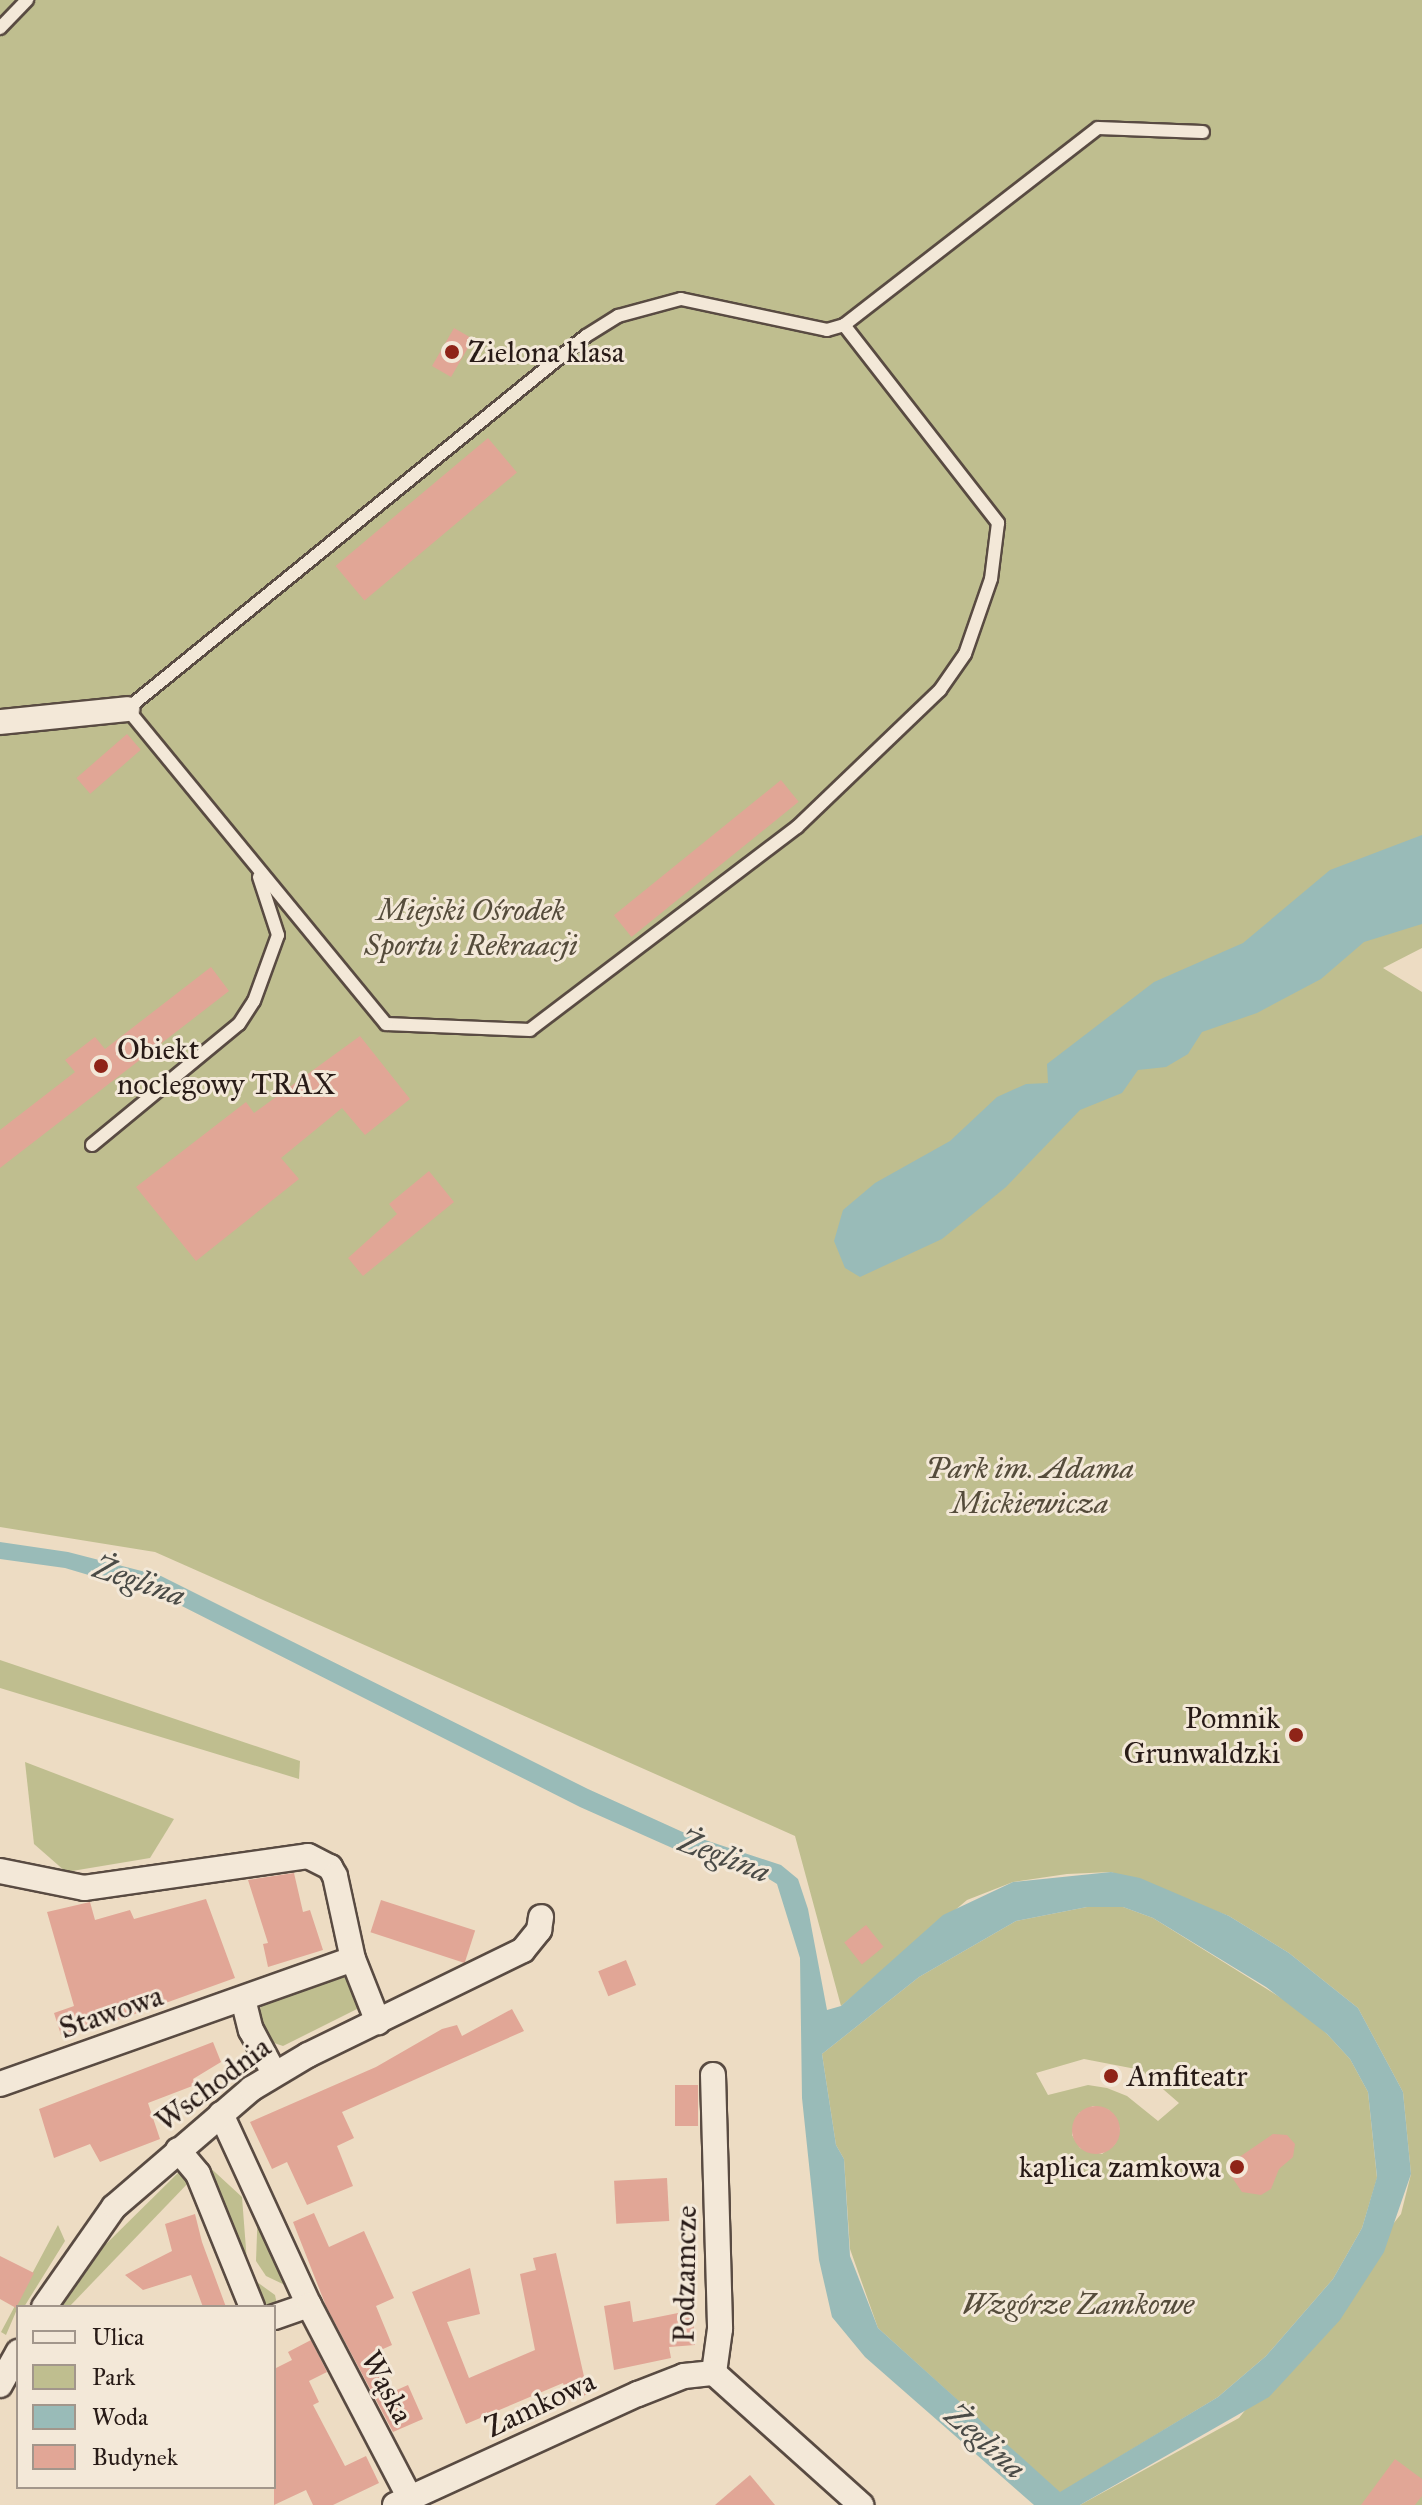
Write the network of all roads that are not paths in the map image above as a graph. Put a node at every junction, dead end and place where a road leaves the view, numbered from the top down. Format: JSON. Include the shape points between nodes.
{"nodes":[{"id":1,"x":27,"y":0,"type":"edge"},
{"id":2,"x":0,"y":28,"type":"edge"},
{"id":3,"x":1203,"y":132,"type":"dead end"},
{"id":4,"x":844,"y":325,"type":"junction"},
{"id":5,"x":127,"y":709,"type":"junction"},
{"id":6,"x":0,"y":722,"type":"edge"},
{"id":7,"x":257,"y":871,"type":"junction"},
{"id":8,"x":92,"y":1145,"type":"dead end"},
{"id":9,"x":0,"y":1871,"type":"edge"},
{"id":10,"x":541,"y":1917,"type":"dead end"},
{"id":11,"x":353,"y":1959,"type":"junction"},
{"id":12,"x":243,"y":1999,"type":"junction"},
{"id":13,"x":378,"y":2022,"type":"junction"},
{"id":14,"x":274,"y":2073,"type":"junction"},
{"id":15,"x":713,"y":2075,"type":"dead end"},
{"id":16,"x":0,"y":2084,"type":"edge"},
{"id":17,"x":221,"y":2114,"type":"junction"},
{"id":18,"x":178,"y":2150,"type":"junction"},
{"id":19,"x":45,"y":2305,"type":"edge"},
{"id":20,"x":251,"y":2305,"type":"edge"},
{"id":21,"x":309,"y":2305,"type":"junction"},
{"id":22,"x":276,"y":2316,"type":"edge"},
{"id":23,"x":16,"y":2355,"type":"edge"},
{"id":24,"x":714,"y":2373,"type":"junction"},
{"id":25,"x":0,"y":2385,"type":"edge"},
{"id":26,"x":403,"y":2502,"type":"edge"},
{"id":27,"x":861,"y":2505,"type":"edge"}],
"edges":[{"from":1,"to":2,"type":"lane"},
{"from":3,"to":4,"type":"lane","via":[[1098,128]]},
{"from":4,"to":5,"type":"lane","via":[[827,330],[681,299],[618,316],[586,336]]},
{"from":4,"to":7,"type":"lane","via":[[998,523],[991,579],[965,654],[940,690],[797,827],[530,1030],[386,1024]]},
{"from":5,"to":6,"type":"street"},
{"from":5,"to":7,"type":"lane"},
{"from":7,"to":8,"type":"lane","via":[[278,935],[254,1001],[239,1024]]},
{"from":9,"to":11,"type":"street","via":[[84,1888],[308,1856],[330,1867],[335,1876]]},
{"from":10,"to":13,"type":"street","name":"Wschodnia","via":[[539,1930],[523,1950]]},
{"from":11,"to":12,"type":"street","name":"Stawowa"},
{"from":11,"to":13,"type":"street"},
{"from":12,"to":14,"type":"street","via":[[251,2030]]},
{"from":12,"to":16,"type":"street","name":"Stawowa"},
{"from":13,"to":14,"type":"street","name":"Wschodnia"},
{"from":14,"to":17,"type":"street","name":"Wschodnia"},
{"from":15,"to":24,"type":"street","name":"Podzamcze","via":[[720,2329]]},
{"from":17,"to":18,"type":"street","name":"Wschodnia"},
{"from":17,"to":21,"type":"street","name":"Wąska"},
{"from":18,"to":19,"type":"street","name":"Wschodnia","via":[[93,2230]]},
{"from":18,"to":20,"type":"street","via":[[198,2174]]},
{"from":21,"to":22,"type":"street"},
{"from":21,"to":26,"type":"street","name":"Wąska"},
{"from":23,"to":25,"type":"street"},
{"from":24,"to":26,"type":"street","name":"Zamkowa","via":[[684,2376],[638,2394]]},
{"from":24,"to":27,"type":"street","name":"Podzamcze"}]}
